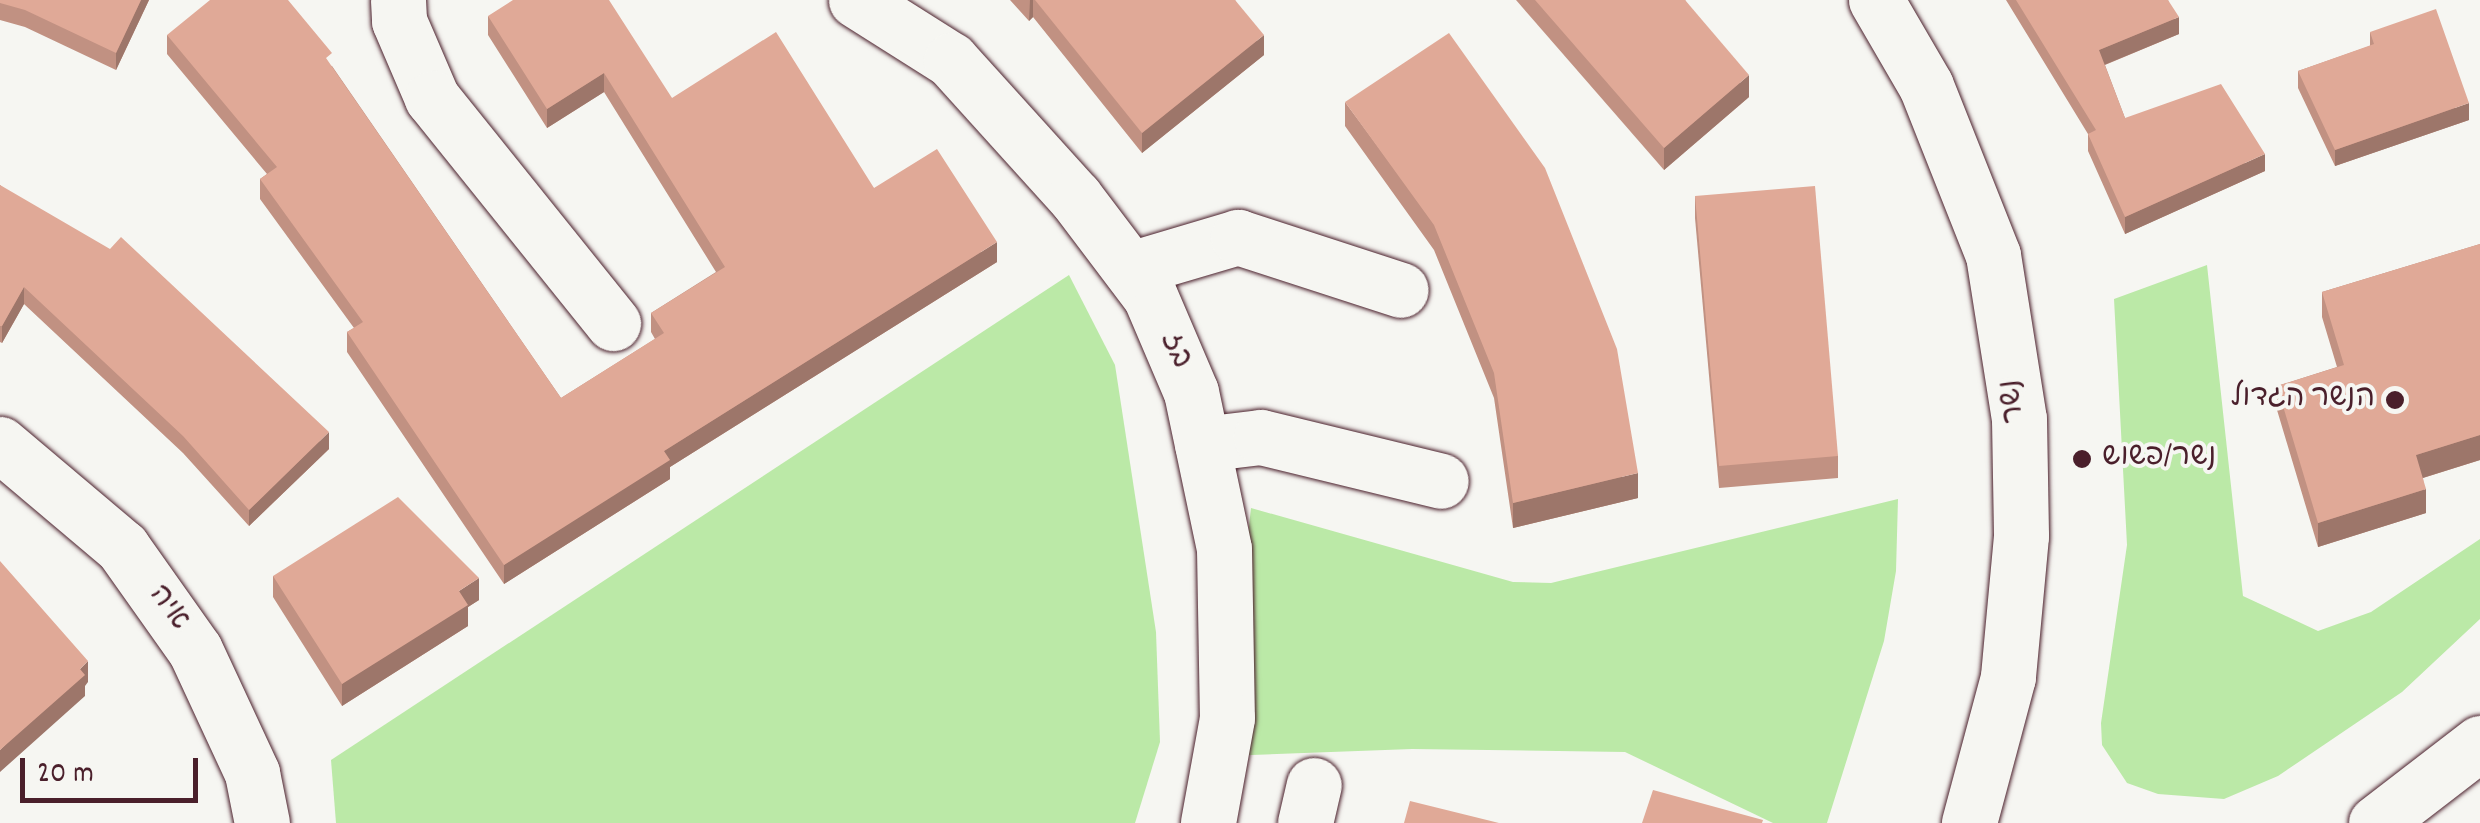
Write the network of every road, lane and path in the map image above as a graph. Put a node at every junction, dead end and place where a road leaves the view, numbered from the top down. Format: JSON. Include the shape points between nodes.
{"nodes":[{"id":1,"x":398,"y":0,"type":"edge"},
{"id":2,"x":856,"y":0,"type":"edge"},
{"id":3,"x":1876,"y":0,"type":"edge"},
{"id":4,"x":1130,"y":269,"type":"junction"},
{"id":5,"x":1402,"y":290,"type":"dead end"},
{"id":6,"x":613,"y":323,"type":"dead end"},
{"id":7,"x":0,"y":444,"type":"edge"},
{"id":8,"x":1202,"y":444,"type":"junction"},
{"id":9,"x":1441,"y":481,"type":"dead end"},
{"id":10,"x":2480,"y":743,"type":"edge"},
{"id":11,"x":262,"y":823,"type":"edge"},
{"id":12,"x":1208,"y":823,"type":"edge"},
{"id":13,"x":1968,"y":823,"type":"edge"},
{"id":14,"x":2376,"y":823,"type":"edge"}],
"edges":[{"from":1,"to":6,"type":"street","via":[[432,98]]},
{"from":2,"to":4,"type":"street","name":"בז","via":[[951,60],[1075,196]]},
{"from":3,"to":13,"type":"street","name":"נשר","via":[[1926,86],[1993,255],[2019,419],[2021,536],[2008,677]]},
{"from":4,"to":5,"type":"street","via":[[1238,237]]},
{"from":4,"to":8,"type":"street","name":"בז","via":[[1150,296],[1191,392]]},
{"from":7,"to":11,"type":"street","name":"איה","via":[[122,547],[195,650],[252,773]]},
{"from":8,"to":9,"type":"street","via":[[1261,437]]},
{"from":8,"to":12,"type":"street","name":"בז","via":[[1224,549],[1227,718]]},
{"from":10,"to":14,"type":"street"}]}
